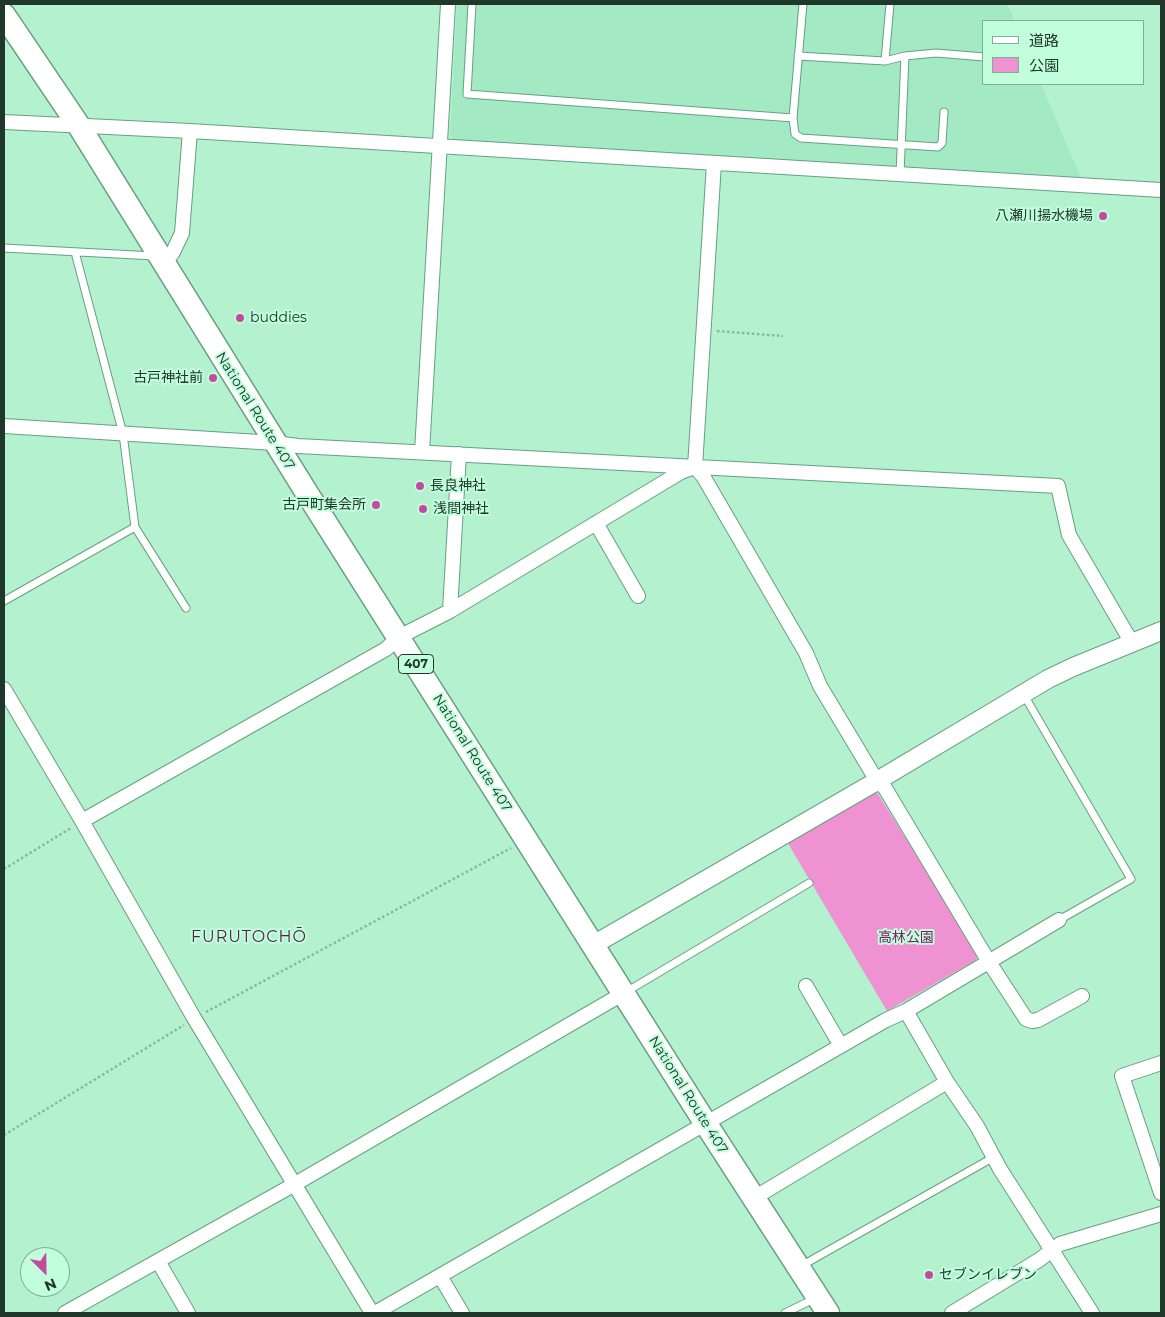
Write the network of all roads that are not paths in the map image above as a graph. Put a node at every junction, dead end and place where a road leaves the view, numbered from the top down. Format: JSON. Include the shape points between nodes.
{"nodes":[{"id":1,"x":448,"y":4,"type":"edge"},
{"id":2,"x":472,"y":4,"type":"edge"},
{"id":3,"x":802,"y":4,"type":"edge"},
{"id":4,"x":890,"y":4,"type":"edge"},
{"id":5,"x":4,"y":15,"type":"edge"},
{"id":6,"x":798,"y":56,"type":"junction"},
{"id":7,"x":905,"y":56,"type":"junction"},
{"id":8,"x":982,"y":57,"type":"edge"},
{"id":9,"x":885,"y":61,"type":"junction"},
{"id":10,"x":944,"y":112,"type":"dead end"},
{"id":11,"x":793,"y":118,"type":"junction"},
{"id":12,"x":4,"y":122,"type":"edge"},
{"id":13,"x":79,"y":126,"type":"junction"},
{"id":14,"x":190,"y":131,"type":"junction"},
{"id":15,"x":902,"y":146,"type":"junction"},
{"id":16,"x":440,"y":147,"type":"junction"},
{"id":17,"x":714,"y":163,"type":"junction"},
{"id":18,"x":900,"y":174,"type":"junction"},
{"id":19,"x":1161,"y":190,"type":"edge"},
{"id":20,"x":4,"y":248,"type":"edge"},
{"id":21,"x":75,"y":252,"type":"junction"},
{"id":22,"x":161,"y":260,"type":"junction"},
{"id":23,"x":4,"y":426,"type":"edge"},
{"id":24,"x":123,"y":434,"type":"junction"},
{"id":25,"x":275,"y":443,"type":"junction"},
{"id":26,"x":422,"y":452,"type":"junction"},
{"id":27,"x":459,"y":454,"type":"junction"},
{"id":28,"x":695,"y":467,"type":"junction"},
{"id":29,"x":596,"y":523,"type":"junction"},
{"id":30,"x":135,"y":527,"type":"junction"},
{"id":31,"x":638,"y":596,"type":"dead end"},
{"id":32,"x":4,"y":601,"type":"edge"},
{"id":33,"x":186,"y":608,"type":"dead end"},
{"id":34,"x":450,"y":611,"type":"junction"},
{"id":35,"x":1161,"y":631,"type":"edge"},
{"id":36,"x":399,"y":637,"type":"junction"},
{"id":37,"x":1132,"y":643,"type":"junction"},
{"id":38,"x":4,"y":689,"type":"edge"},
{"id":39,"x":1024,"y":694,"type":"junction"},
{"id":40,"x":877,"y":781,"type":"junction"},
{"id":41,"x":82,"y":821,"type":"junction"},
{"id":42,"x":809,"y":883,"type":"dead end"},
{"id":43,"x":1059,"y":920,"type":"joint"},
{"id":44,"x":594,"y":946,"type":"junction"},
{"id":45,"x":990,"y":962,"type":"junction"},
{"id":46,"x":806,"y":986,"type":"dead end"},
{"id":47,"x":624,"y":993,"type":"junction"},
{"id":48,"x":1082,"y":996,"type":"dead end"},
{"id":49,"x":906,"y":1011,"type":"junction"},
{"id":50,"x":841,"y":1046,"type":"junction"},
{"id":51,"x":1161,"y":1063,"type":"edge"},
{"id":52,"x":947,"y":1082,"type":"junction"},
{"id":53,"x":706,"y":1124,"type":"junction"},
{"id":54,"x":995,"y":1156,"type":"junction"},
{"id":55,"x":295,"y":1184,"type":"junction"},
{"id":56,"x":1161,"y":1193,"type":"edge"},
{"id":57,"x":754,"y":1198,"type":"junction"},
{"id":58,"x":1161,"y":1214,"type":"edge"},
{"id":59,"x":1052,"y":1250,"type":"junction"},
{"id":60,"x":158,"y":1261,"type":"junction"},
{"id":61,"x":798,"y":1267,"type":"junction"},
{"id":62,"x":440,"y":1276,"type":"junction"},
{"id":63,"x":823,"y":1305,"type":"edge"},
{"id":64,"x":974,"y":1308,"type":"edge"},
{"id":65,"x":65,"y":1313,"type":"edge"},
{"id":66,"x":188,"y":1313,"type":"edge"},
{"id":67,"x":373,"y":1313,"type":"edge"},
{"id":68,"x":462,"y":1313,"type":"edge"},
{"id":69,"x":785,"y":1313,"type":"edge"},
{"id":70,"x":952,"y":1313,"type":"edge"},
{"id":71,"x":1092,"y":1313,"type":"edge"}],
"edges":[{"from":1,"to":16,"type":"street"},
{"from":2,"to":11,"type":"lane","via":[[467,94]]},
{"from":3,"to":6,"type":"lane"},
{"from":4,"to":9,"type":"lane"},
{"from":5,"to":13,"type":"highway","name":"National Route 407","number":"407"},
{"from":6,"to":9,"type":"lane"},
{"from":6,"to":11,"type":"lane"},
{"from":7,"to":8,"type":"lane","via":[[936,53]]},
{"from":7,"to":9,"type":"lane"},
{"from":7,"to":15,"type":"lane"},
{"from":10,"to":15,"type":"lane","via":[[942,143],[938,147]]},
{"from":11,"to":15,"type":"lane","via":[[795,134],[801,138]]},
{"from":12,"to":13,"type":"street"},
{"from":13,"to":14,"type":"street"},
{"from":13,"to":22,"type":"highway","name":"National Route 407","number":"407"},
{"from":14,"to":16,"type":"street"},
{"from":14,"to":22,"type":"street","via":[[182,232],[173,252]]},
{"from":15,"to":18,"type":"lane"},
{"from":16,"to":17,"type":"street"},
{"from":16,"to":26,"type":"street"},
{"from":17,"to":18,"type":"street"},
{"from":17,"to":28,"type":"street"},
{"from":18,"to":19,"type":"street"},
{"from":20,"to":21,"type":"lane"},
{"from":21,"to":22,"type":"lane"},
{"from":21,"to":24,"type":"lane"},
{"from":22,"to":25,"type":"highway","name":"National Route 407","number":"407"},
{"from":23,"to":24,"type":"street"},
{"from":24,"to":25,"type":"street"},
{"from":24,"to":30,"type":"lane"},
{"from":25,"to":26,"type":"street"},
{"from":25,"to":36,"type":"highway","name":"National Route 407","number":"407"},
{"from":26,"to":27,"type":"street"},
{"from":27,"to":28,"type":"street"},
{"from":27,"to":34,"type":"street"},
{"from":28,"to":29,"type":"street","via":[[681,472]]},
{"from":28,"to":37,"type":"street","via":[[1058,486],[1069,535]]},
{"from":28,"to":40,"type":"street"},
{"from":29,"to":31,"type":"street"},
{"from":29,"to":34,"type":"street"},
{"from":30,"to":32,"type":"lane"},
{"from":30,"to":33,"type":"lane"},
{"from":34,"to":36,"type":"street"},
{"from":35,"to":37,"type":"street"},
{"from":36,"to":41,"type":"street","via":[[386,649]]},
{"from":36,"to":44,"type":"highway","name":"National Route 407","number":"407"},
{"from":37,"to":39,"type":"street","via":[[1073,667]]},
{"from":38,"to":41,"type":"street"},
{"from":39,"to":40,"type":"street"},
{"from":39,"to":43,"type":"lane","via":[[1131,879]]},
{"from":40,"to":44,"type":"street"},
{"from":40,"to":45,"type":"street","via":[[885,788]]},
{"from":41,"to":55,"type":"street","via":[[194,1018]]},
{"from":42,"to":47,"type":"lane"},
{"from":43,"to":45,"type":"street"},
{"from":44,"to":47,"type":"highway","name":"National Route 407","number":"407"},
{"from":45,"to":48,"type":"street","via":[[1026,1019],[1038,1020]]},
{"from":45,"to":49,"type":"street"},
{"from":46,"to":50,"type":"street"},
{"from":47,"to":53,"type":"highway","name":"National Route 407","number":"407"},
{"from":47,"to":55,"type":"street"},
{"from":49,"to":50,"type":"street"},
{"from":49,"to":52,"type":"street"},
{"from":50,"to":53,"type":"street"},
{"from":51,"to":56,"type":"street","via":[[1122,1076]]},
{"from":52,"to":54,"type":"street"},
{"from":52,"to":57,"type":"street"},
{"from":53,"to":57,"type":"highway","name":"National Route 407","number":"407"},
{"from":53,"to":62,"type":"street"},
{"from":54,"to":59,"type":"street"},
{"from":54,"to":61,"type":"lane"},
{"from":55,"to":60,"type":"street"},
{"from":55,"to":67,"type":"street"},
{"from":57,"to":61,"type":"highway","name":"National Route 407","number":"407"},
{"from":58,"to":59,"type":"street","via":[[1060,1244]]},
{"from":59,"to":64,"type":"street"},
{"from":59,"to":71,"type":"street"},
{"from":60,"to":65,"type":"street"},
{"from":60,"to":66,"type":"street"},
{"from":61,"to":63,"type":"highway","name":"National Route 407","number":"407"},
{"from":62,"to":67,"type":"street"},
{"from":62,"to":68,"type":"street"},
{"from":63,"to":69,"type":"lane"},
{"from":64,"to":70,"type":"street"}]}
